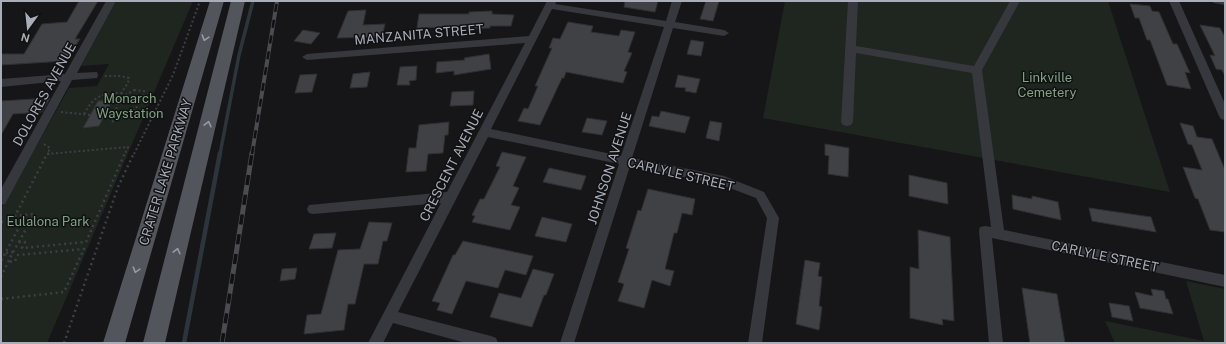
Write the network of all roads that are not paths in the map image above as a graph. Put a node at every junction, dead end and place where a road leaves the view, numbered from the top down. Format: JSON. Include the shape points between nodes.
{"nodes":[{"id":1,"x":111,"y":1,"type":"edge"},
{"id":2,"x":217,"y":1,"type":"edge"},
{"id":3,"x":238,"y":1,"type":"edge"},
{"id":4,"x":677,"y":1,"type":"edge"},
{"id":5,"x":853,"y":1,"type":"edge"},
{"id":6,"x":1014,"y":1,"type":"edge"},
{"id":7,"x":1174,"y":1,"type":"edge"},
{"id":8,"x":1217,"y":1,"type":"edge"},
{"id":9,"x":1225,"y":2,"type":"edge"},
{"id":10,"x":551,"y":4,"type":"edge"},
{"id":11,"x":670,"y":24,"type":"junction"},
{"id":12,"x":724,"y":33,"type":"dead end"},
{"id":13,"x":532,"y":39,"type":"junction"},
{"id":14,"x":851,"y":49,"type":"junction"},
{"id":15,"x":308,"y":57,"type":"dead end"},
{"id":16,"x":977,"y":70,"type":"junction"},
{"id":17,"x":93,"y":75,"type":"road end"},
{"id":18,"x":69,"y":77,"type":"junction"},
{"id":19,"x":1,"y":83,"type":"edge"},
{"id":20,"x":1225,"y":116,"type":"edge"},
{"id":21,"x":847,"y":122,"type":"dead end"},
{"id":22,"x":484,"y":132,"type":"junction"},
{"id":23,"x":625,"y":161,"type":"junction"},
{"id":24,"x":450,"y":197,"type":"junction"},
{"id":25,"x":1,"y":200,"type":"edge"},
{"id":26,"x":313,"y":209,"type":"dead end"},
{"id":27,"x":991,"y":232,"type":"junction"},
{"id":28,"x":1225,"y":281,"type":"edge"},
{"id":29,"x":389,"y":316,"type":"junction"},
{"id":30,"x":114,"y":343,"type":"edge"},
{"id":31,"x":154,"y":343,"type":"edge"},
{"id":32,"x":375,"y":343,"type":"edge"},
{"id":33,"x":491,"y":343,"type":"edge"},
{"id":34,"x":567,"y":343,"type":"edge"},
{"id":35,"x":755,"y":343,"type":"edge"},
{"id":36,"x":996,"y":343,"type":"edge"}],
"edges":[{"from":1,"to":18,"type":"street","name":"DOLORES AVENUE"},
{"from":2,"to":30,"type":"main road","name":"CRATER LAKE PARKWAY","one_way":true},
{"from":31,"to":3,"type":"main road","name":"CRATER LAKE PARKWAY","one_way":true},
{"from":4,"to":11,"type":"street","name":"JOHNSON AVENUE"},
{"from":5,"to":14,"type":"street"},
{"from":6,"to":16,"type":"street"},
{"from":7,"to":20,"type":"street"},
{"from":8,"to":9,"type":"street"},
{"from":10,"to":11,"type":"street"},
{"from":10,"to":13,"type":"street","name":"CRESCENT AVENUE"},
{"from":11,"to":12,"type":"street"},
{"from":11,"to":23,"type":"street","name":"JOHNSON AVENUE"},
{"from":13,"to":15,"type":"street","name":"MANZANITA STREET"},
{"from":13,"to":22,"type":"street","name":"CRESCENT AVENUE"},
{"from":14,"to":16,"type":"street"},
{"from":14,"to":21,"type":"street"},
{"from":16,"to":27,"type":"street"},
{"from":17,"to":18,"type":"street"},
{"from":18,"to":19,"type":"street"},
{"from":18,"to":25,"type":"street","name":"DOLORES AVENUE"},
{"from":22,"to":23,"type":"street","name":"CARLYLE STREET"},
{"from":22,"to":24,"type":"street","name":"CRESCENT AVENUE"},
{"from":23,"to":34,"type":"street","name":"JOHNSON AVENUE"},
{"from":23,"to":35,"type":"street","name":"CARLYLE STREET","via":[[724,181],[760,195],[773,218]]},
{"from":24,"to":26,"type":"street"},
{"from":24,"to":29,"type":"street","name":"CRESCENT AVENUE"},
{"from":27,"to":28,"type":"street","name":"CARLYLE STREET"},
{"from":27,"to":36,"type":"street"},
{"from":29,"to":32,"type":"street","name":"CRESCENT AVENUE"},
{"from":29,"to":33,"type":"street"}]}
